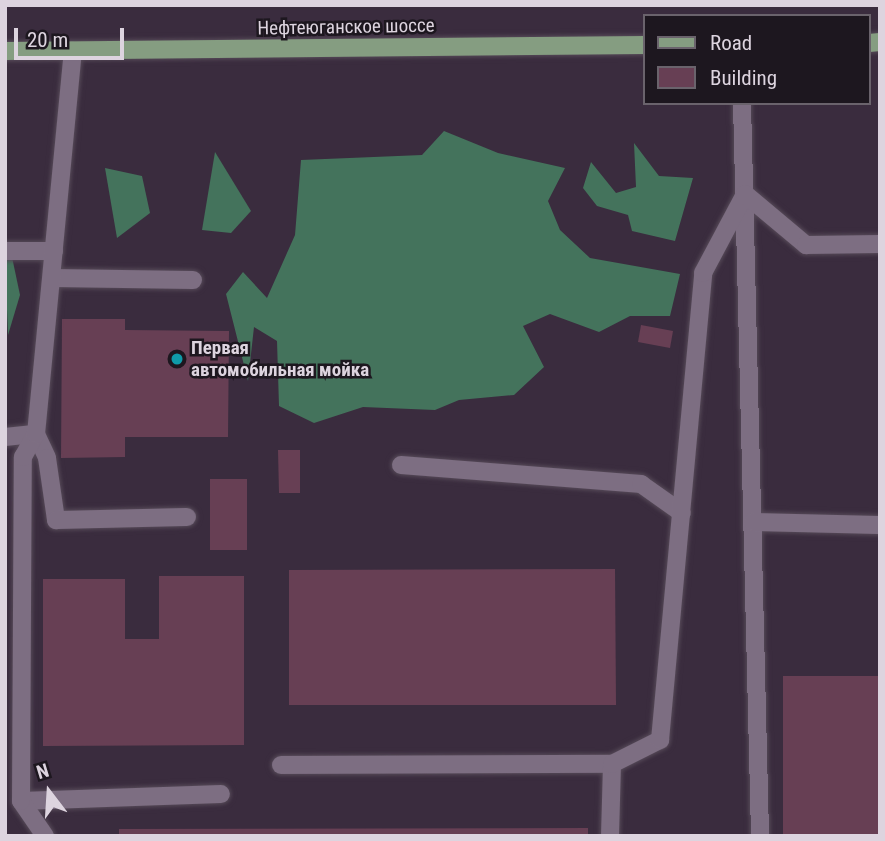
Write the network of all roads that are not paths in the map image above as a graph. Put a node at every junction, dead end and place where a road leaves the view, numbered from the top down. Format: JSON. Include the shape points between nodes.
{"nodes":[{"id":1,"x":644,"y":45,"type":"edge"},
{"id":2,"x":5,"y":51,"type":"edge"},
{"id":3,"x":73,"y":51,"type":"junction"},
{"id":4,"x":743,"y":105,"type":"edge"},
{"id":5,"x":745,"y":194,"type":"junction"},
{"id":6,"x":880,"y":244,"type":"edge"},
{"id":7,"x":5,"y":251,"type":"edge"},
{"id":8,"x":54,"y":251,"type":"junction"},
{"id":9,"x":52,"y":278,"type":"junction"},
{"id":10,"x":193,"y":280,"type":"dead end"},
{"id":11,"x":36,"y":434,"type":"junction"},
{"id":12,"x":5,"y":437,"type":"edge"},
{"id":13,"x":401,"y":465,"type":"dead end"},
{"id":14,"x":682,"y":513,"type":"junction"},
{"id":15,"x":187,"y":517,"type":"dead end"},
{"id":16,"x":753,"y":522,"type":"junction"},
{"id":17,"x":880,"y":525,"type":"edge"},
{"id":18,"x":612,"y":764,"type":"junction"},
{"id":19,"x":281,"y":765,"type":"dead end"},
{"id":20,"x":221,"y":794,"type":"dead end"},
{"id":21,"x":21,"y":801,"type":"junction"},
{"id":22,"x":45,"y":836,"type":"edge"},
{"id":23,"x":610,"y":836,"type":"edge"},
{"id":24,"x":760,"y":836,"type":"edge"}],
"edges":[{"from":1,"to":3,"type":"main road","name":"Нефтеюганское шоссе"},
{"from":2,"to":3,"type":"main road","name":"Нефтеюганское шоссе"},
{"from":3,"to":8,"type":"lane"},
{"from":4,"to":5,"type":"lane"},
{"from":5,"to":6,"type":"lane","via":[[806,245]]},
{"from":5,"to":14,"type":"lane","via":[[703,273]]},
{"from":5,"to":16,"type":"lane"},
{"from":7,"to":8,"type":"lane"},
{"from":8,"to":9,"type":"lane"},
{"from":9,"to":10,"type":"lane"},
{"from":9,"to":11,"type":"lane"},
{"from":11,"to":12,"type":"lane"},
{"from":11,"to":15,"type":"lane","via":[[47,458],[55,520]]},
{"from":11,"to":21,"type":"lane","via":[[23,457]]},
{"from":13,"to":14,"type":"lane","via":[[641,484]]},
{"from":14,"to":18,"type":"lane","via":[[660,740]]},
{"from":16,"to":17,"type":"lane"},
{"from":16,"to":24,"type":"lane"},
{"from":18,"to":19,"type":"lane"},
{"from":18,"to":23,"type":"lane"},
{"from":20,"to":21,"type":"lane"},
{"from":21,"to":22,"type":"lane"}]}
